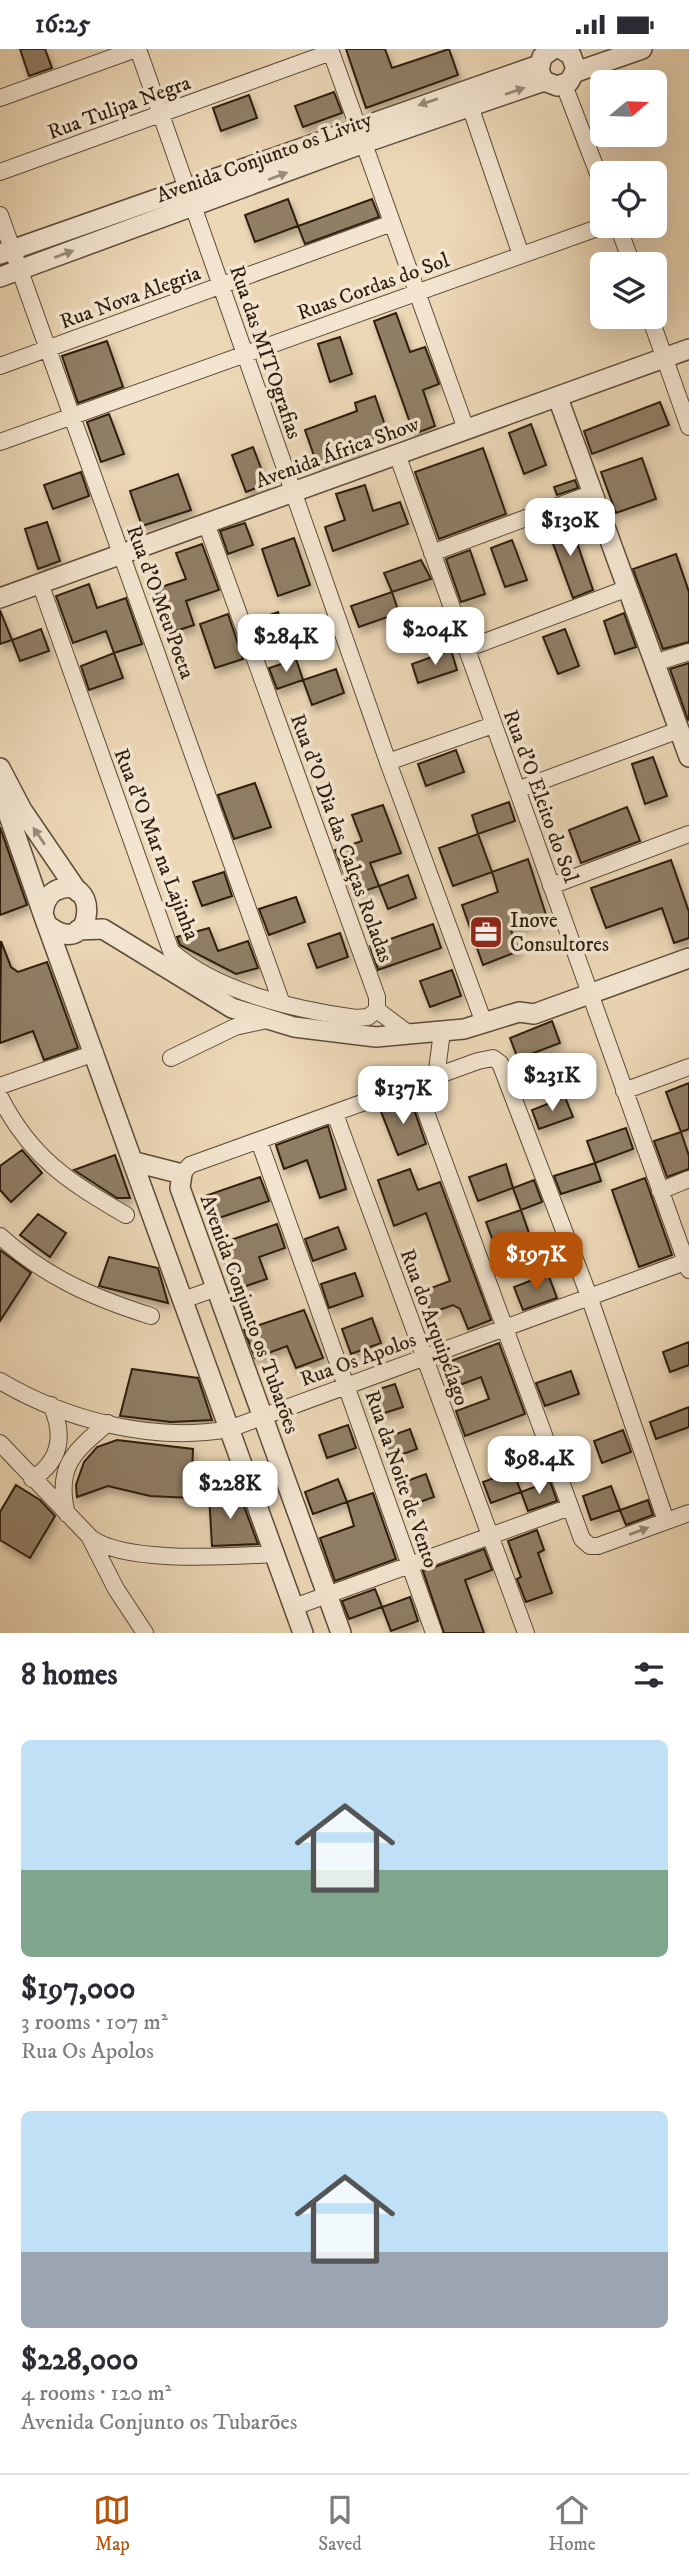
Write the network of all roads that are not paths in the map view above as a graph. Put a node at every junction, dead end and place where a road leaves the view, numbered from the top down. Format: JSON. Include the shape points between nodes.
{"nodes":[{"id":1,"x":137,"y":49,"type":"edge"},
{"id":2,"x":642,"y":49,"type":"edge"},
{"id":3,"x":331,"y":50,"type":"edge"},
{"id":4,"x":556,"y":55,"type":"edge"},
{"id":5,"x":570,"y":79,"type":"junction"},
{"id":6,"x":0,"y":98,"type":"edge"},
{"id":7,"x":470,"y":106,"type":"junction"},
{"id":8,"x":161,"y":114,"type":"junction"},
{"id":9,"x":361,"y":134,"type":"junction"},
{"id":10,"x":595,"y":161,"type":"edge"},
{"id":11,"x":0,"y":172,"type":"edge"},
{"id":12,"x":187,"y":187,"type":"junction"},
{"id":13,"x":193,"y":208,"type":"junction"},
{"id":14,"x":0,"y":215,"type":"edge"},
{"id":15,"x":392,"y":223,"type":"junction"},
{"id":16,"x":590,"y":231,"type":"edge"},
{"id":17,"x":6,"y":252,"type":"edge"},
{"id":18,"x":521,"y":255,"type":"junction"},
{"id":19,"x":19,"y":270,"type":"junction"},
{"id":20,"x":0,"y":277,"type":"edge"},
{"id":21,"x":221,"y":285,"type":"junction"},
{"id":22,"x":417,"y":292,"type":"junction"},
{"id":23,"x":654,"y":329,"type":"edge"},
{"id":24,"x":47,"y":349,"type":"junction"},
{"id":25,"x":689,"y":349,"type":"edge"},
{"id":26,"x":245,"y":354,"type":"junction"},
{"id":27,"x":664,"y":358,"type":"junction"},
{"id":28,"x":0,"y":366,"type":"edge"},
{"id":29,"x":558,"y":398,"type":"junction"},
{"id":30,"x":72,"y":416,"type":"junction"},
{"id":31,"x":689,"y":427,"type":"edge"},
{"id":32,"x":466,"y":429,"type":"junction"},
{"id":33,"x":0,"y":442,"type":"edge"},
{"id":34,"x":397,"y":454,"type":"junction"},
{"id":35,"x":293,"y":492,"type":"junction"},
{"id":36,"x":593,"y":493,"type":"junction"},
{"id":37,"x":206,"y":523,"type":"junction"},
{"id":38,"x":432,"y":553,"type":"junction"},
{"id":39,"x":121,"y":554,"type":"junction"},
{"id":40,"x":40,"y":583,"type":"junction"},
{"id":41,"x":628,"y":588,"type":"junction"},
{"id":42,"x":0,"y":598,"type":"edge"},
{"id":43,"x":466,"y":649,"type":"junction"},
{"id":44,"x":689,"y":652,"type":"edge"},
{"id":45,"x":654,"y":663,"type":"junction"},
{"id":46,"x":493,"y":725,"type":"junction"},
{"id":47,"x":679,"y":730,"type":"junction"},
{"id":48,"x":689,"y":757,"type":"edge"},
{"id":49,"x":388,"y":762,"type":"junction"},
{"id":50,"x":0,"y":768,"type":"edge"},
{"id":51,"x":0,"y":789,"type":"edge"},
{"id":52,"x":517,"y":790,"type":"junction"},
{"id":53,"x":689,"y":834,"type":"edge"},
{"id":54,"x":551,"y":886,"type":"junction"},
{"id":55,"x":82,"y":898,"type":"junction"},
{"id":56,"x":47,"y":921,"type":"junction"},
{"id":57,"x":75,"y":932,"type":"junction"},
{"id":58,"x":111,"y":932,"type":"junction"},
{"id":59,"x":689,"y":946,"type":"edge"},
{"id":60,"x":689,"y":958,"type":"edge"},
{"id":61,"x":63,"y":963,"type":"junction"},
{"id":62,"x":587,"y":988,"type":"junction"},
{"id":63,"x":282,"y":1004,"type":"junction"},
{"id":64,"x":377,"y":1010,"type":"junction"},
{"id":65,"x":267,"y":1020,"type":"junction"},
{"id":66,"x":484,"y":1023,"type":"junction"},
{"id":67,"x":442,"y":1032,"type":"junction"},
{"id":68,"x":409,"y":1034,"type":"junction"},
{"id":69,"x":95,"y":1053,"type":"junction"},
{"id":70,"x":171,"y":1058,"type":"dead end"},
{"id":71,"x":689,"y":1066,"type":"edge"},
{"id":72,"x":436,"y":1077,"type":"junction"},
{"id":73,"x":416,"y":1085,"type":"junction"},
{"id":74,"x":0,"y":1086,"type":"edge"},
{"id":75,"x":624,"y":1091,"type":"junction"},
{"id":76,"x":0,"y":1097,"type":"edge"},
{"id":77,"x":335,"y":1114,"type":"junction"},
{"id":78,"x":259,"y":1141,"type":"junction"},
{"id":79,"x":135,"y":1162,"type":"junction"},
{"id":80,"x":182,"y":1174,"type":"junction"},
{"id":81,"x":689,"y":1179,"type":"edge"},
{"id":82,"x":660,"y":1191,"type":"junction"},
{"id":83,"x":127,"y":1215,"type":"dead end"},
{"id":84,"x":0,"y":1236,"type":"edge"},
{"id":85,"x":687,"y":1266,"type":"edge"},
{"id":86,"x":217,"y":1288,"type":"junction"},
{"id":87,"x":589,"y":1296,"type":"junction"},
{"id":88,"x":183,"y":1300,"type":"junction"},
{"id":89,"x":151,"y":1316,"type":"dead end"},
{"id":90,"x":503,"y":1328,"type":"junction"},
{"id":91,"x":424,"y":1357,"type":"junction"},
{"id":92,"x":0,"y":1381,"type":"edge"},
{"id":93,"x":347,"y":1386,"type":"junction"},
{"id":94,"x":51,"y":1405,"type":"junction"},
{"id":95,"x":263,"y":1417,"type":"junction"},
{"id":96,"x":108,"y":1423,"type":"junction"},
{"id":97,"x":229,"y":1429,"type":"junction"},
{"id":98,"x":0,"y":1444,"type":"edge"},
{"id":99,"x":32,"y":1479,"type":"junction"},
{"id":100,"x":570,"y":1507,"type":"junction"},
{"id":101,"x":689,"y":1513,"type":"edge"},
{"id":102,"x":67,"y":1514,"type":"junction"},
{"id":103,"x":666,"y":1521,"type":"junction"},
{"id":104,"x":489,"y":1535,"type":"junction"},
{"id":105,"x":89,"y":1536,"type":"junction"},
{"id":106,"x":275,"y":1555,"type":"junction"},
{"id":107,"x":410,"y":1565,"type":"junction"},
{"id":108,"x":327,"y":1594,"type":"junction"},
{"id":109,"x":294,"y":1607,"type":"junction"},
{"id":110,"x":145,"y":1633,"type":"edge"},
{"id":111,"x":303,"y":1633,"type":"edge"},
{"id":112,"x":341,"y":1633,"type":"edge"},
{"id":113,"x":435,"y":1633,"type":"edge"},
{"id":114,"x":526,"y":1633,"type":"edge"}],
"edges":[{"from":1,"to":6,"type":"street"},
{"from":1,"to":8,"type":"street","name":"Rua das MITOgrafias"},
{"from":2,"to":5,"type":"street"},
{"from":3,"to":8,"type":"street","name":"Rua Tulipa Negra"},
{"from":3,"to":9,"type":"street"},
{"from":4,"to":5,"type":"street","via":[[575,60]]},
{"from":4,"to":5,"type":"street","via":[[553,86]]},
{"from":7,"to":4,"type":"street","name":"Avenida Conjunto os Livity","one_way":true},
{"from":4,"to":9,"type":"street","name":"Avenida Conjunto os Livity","one_way":true},
{"from":5,"to":10,"type":"street"},
{"from":7,"to":9,"type":"street","name":"Avenida Conjunto os Livity"},
{"from":7,"to":18,"type":"street"},
{"from":8,"to":11,"type":"street","name":"Rua Tulipa Negra"},
{"from":8,"to":12,"type":"street","name":"Rua das MITOgrafias"},
{"from":9,"to":12,"type":"street","name":"Avenida Conjunto os Livity"},
{"from":13,"to":9,"type":"street","name":"Avenida Conjunto os Livity","one_way":true},
{"from":9,"to":15,"type":"street"},
{"from":12,"to":13,"type":"street","name":"Rua das MITOgrafias"},
{"from":12,"to":17,"type":"street","name":"Avenida Conjunto os Livity"},
{"from":19,"to":13,"type":"street","name":"Avenida Conjunto os Livity","one_way":true},
{"from":13,"to":21,"type":"street","name":"Rua das MITOgrafias"},
{"from":14,"to":17,"type":"street","name":"Rua d'O Meu Poeta"},
{"from":15,"to":21,"type":"street","name":"Rua Nova Alegria"},
{"from":15,"to":22,"type":"street"},
{"from":16,"to":18,"type":"street","name":"Ruas Cordas do Sol"},
{"from":17,"to":19,"type":"street","name":"Rua d'O Meu Poeta"},
{"from":18,"to":22,"type":"street","name":"Ruas Cordas do Sol"},
{"from":19,"to":20,"type":"street","name":"Avenida Conjunto os Livity"},
{"from":19,"to":24,"type":"street","name":"Rua d'O Meu Poeta"},
{"from":21,"to":24,"type":"street","name":"Rua Nova Alegria"},
{"from":21,"to":26,"type":"street","name":"Rua das MITOgrafias"},
{"from":22,"to":26,"type":"street","name":"Ruas Cordas do Sol"},
{"from":22,"to":32,"type":"street"},
{"from":23,"to":27,"type":"street"},
{"from":24,"to":28,"type":"street","name":"Rua Nova Alegria"},
{"from":24,"to":30,"type":"street","name":"Rua d'O Meu Poeta"},
{"from":25,"to":27,"type":"street","name":"Avenida África Show"},
{"from":26,"to":30,"type":"street","name":"Ruas Cordas do Sol"},
{"from":26,"to":35,"type":"street","name":"Rua das MITOgrafias"},
{"from":27,"to":29,"type":"street","name":"Avenida África Show"},
{"from":27,"to":31,"type":"street"},
{"from":29,"to":32,"type":"street","name":"Avenida África Show"},
{"from":29,"to":36,"type":"street"},
{"from":30,"to":33,"type":"street","name":"Ruas Cordas do Sol"},
{"from":30,"to":39,"type":"street","name":"Rua d'O Meu Poeta"},
{"from":32,"to":34,"type":"street","name":"Avenida África Show"},
{"from":34,"to":35,"type":"street","name":"Avenida África Show"},
{"from":34,"to":38,"type":"street","name":"Rua d'O Eleito do Sol"},
{"from":35,"to":37,"type":"street","name":"Avenida África Show"},
{"from":35,"to":49,"type":"street","name":"Rua das MITOgrafias"},
{"from":36,"to":38,"type":"street"},
{"from":36,"to":41,"type":"street"},
{"from":37,"to":39,"type":"street","name":"Avenida África Show"},
{"from":37,"to":64,"type":"street","name":"Rua d'O Dia das Calças Roladas","via":[[377,997]]},
{"from":38,"to":43,"type":"street","name":"Rua d'O Eleito do Sol"},
{"from":39,"to":40,"type":"street","name":"Avenida África Show"},
{"from":39,"to":63,"type":"street","name":"Rua d'O Meu Poeta"},
{"from":40,"to":42,"type":"street","name":"Avenida África Show"},
{"from":40,"to":63,"type":"street","name":"Rua d'O Mar na Lajinha","via":[[171,951],[195,970]]},
{"from":41,"to":43,"type":"street"},
{"from":41,"to":45,"type":"street"},
{"from":43,"to":46,"type":"street","name":"Rua d'O Eleito do Sol"},
{"from":44,"to":45,"type":"street"},
{"from":45,"to":47,"type":"street"},
{"from":46,"to":49,"type":"street"},
{"from":46,"to":52,"type":"street","name":"Rua d'O Eleito do Sol"},
{"from":47,"to":48,"type":"street"},
{"from":47,"to":52,"type":"street"},
{"from":49,"to":66,"type":"street","name":"Rua das MITOgrafias"},
{"from":55,"to":50,"type":"street","one_way":true,"via":[[22,810]]},
{"from":51,"to":56,"type":"street"},
{"from":52,"to":54,"type":"street","name":"Rua d'O Eleito do Sol"},
{"from":53,"to":54,"type":"street"},
{"from":54,"to":62,"type":"street","name":"Rua d'O Eleito do Sol"},
{"from":55,"to":56,"type":"street","via":[[64,888],[57,890],[46,900]]},
{"from":55,"to":57,"type":"street","via":[[87,918]]},
{"from":55,"to":58,"type":"street"},
{"from":56,"to":57,"type":"street","via":[[56,932]]},
{"from":56,"to":61,"type":"street"},
{"from":57,"to":58,"type":"street","via":[[95,927]]},
{"from":57,"to":61,"type":"street","via":[[64,947]]},
{"from":58,"to":65,"type":"street","via":[[232,1008]]},
{"from":59,"to":62,"type":"street"},
{"from":60,"to":62,"type":"street"},
{"from":61,"to":69,"type":"street"},
{"from":62,"to":66,"type":"street","via":[[529,1003],[519,1012]]},
{"from":62,"to":75,"type":"street","name":"Rua d'O Eleito do Sol"},
{"from":63,"to":64,"type":"street","name":"Rua d'O Mar na Lajinha","via":[[356,1018]]},
{"from":64,"to":68,"type":"street"},
{"from":65,"to":68,"type":"street","via":[[376,1037]]},
{"from":65,"to":70,"type":"street","via":[[235,1027]]},
{"from":66,"to":67,"type":"street"},
{"from":67,"to":68,"type":"street"},
{"from":67,"to":72,"type":"street"},
{"from":69,"to":74,"type":"street"},
{"from":69,"to":79,"type":"street"},
{"from":71,"to":75,"type":"street"},
{"from":72,"to":73,"type":"street"},
{"from":72,"to":87,"type":"street","via":[[486,1058],[504,1070]]},
{"from":73,"to":77,"type":"street"},
{"from":73,"to":90,"type":"street"},
{"from":75,"to":82,"type":"street","name":"Rua d'O Eleito do Sol"},
{"from":76,"to":83,"type":"street","via":[[40,1157],[69,1182]]},
{"from":77,"to":78,"type":"street"},
{"from":77,"to":91,"type":"street","name":"Rua do Arquipélago"},
{"from":78,"to":80,"type":"street","via":[[190,1165]]},
{"from":78,"to":93,"type":"street","name":"Rua da Noite de Vento"},
{"from":79,"to":80,"type":"street","name":"Avenida Conjunto os Tubarões"},
{"from":79,"to":88,"type":"street"},
{"from":80,"to":86,"type":"street","name":"Avenida Conjunto os Tubarões","via":[[180,1188]]},
{"from":81,"to":82,"type":"street"},
{"from":82,"to":85,"type":"street","name":"Rua d'O Eleito do Sol"},
{"from":84,"to":89,"type":"street","via":[[31,1264],[63,1281]]},
{"from":85,"to":87,"type":"street","name":"Rua Os Apolos"},
{"from":86,"to":88,"type":"street"},
{"from":86,"to":95,"type":"street","name":"Avenida Conjunto os Tubarões"},
{"from":87,"to":90,"type":"street","name":"Rua Os Apolos"},
{"from":87,"to":103,"type":"street"},
{"from":88,"to":97,"type":"street"},
{"from":90,"to":91,"type":"street","name":"Rua Os Apolos"},
{"from":90,"to":100,"type":"street"},
{"from":91,"to":93,"type":"street","name":"Rua Os Apolos"},
{"from":91,"to":104,"type":"street","name":"Rua do Arquipélago"},
{"from":92,"to":94,"type":"street","name":"Rua Os Apolos"},
{"from":93,"to":95,"type":"street","name":"Rua Os Apolos"},
{"from":93,"to":107,"type":"street","name":"Rua da Noite de Vento"},
{"from":94,"to":96,"type":"street","name":"Rua Os Apolos"},
{"from":94,"to":99,"type":"street","via":[[60,1442],[50,1464]]},
{"from":95,"to":97,"type":"street","name":"Rua Os Apolos"},
{"from":95,"to":108,"type":"street","name":"Avenida Conjunto os Tubarões"},
{"from":96,"to":97,"type":"street","name":"Rua Os Apolos","via":[[184,1434]]},
{"from":96,"to":102,"type":"street","via":[[84,1442],[66,1468]]},
{"from":97,"to":106,"type":"street"},
{"from":98,"to":99,"type":"street"},
{"from":99,"to":102,"type":"street"},
{"from":100,"to":103,"type":"street","one_way":true,"via":[[582,1539],[590,1546]]},
{"from":100,"to":104,"type":"street"},
{"from":101,"to":103,"type":"street"},
{"from":102,"to":105,"type":"street"},
{"from":104,"to":107,"type":"street"},
{"from":104,"to":114,"type":"street","name":"Rua do Arquipélago"},
{"from":105,"to":106,"type":"street","via":[[111,1549],[144,1553]]},
{"from":105,"to":110,"type":"street"},
{"from":106,"to":109,"type":"street"},
{"from":107,"to":108,"type":"street"},
{"from":107,"to":113,"type":"street","name":"Rua da Noite de Vento"},
{"from":108,"to":109,"type":"street"},
{"from":108,"to":112,"type":"street","name":"Avenida Conjunto os Tubarões"},
{"from":109,"to":111,"type":"street"}]}
